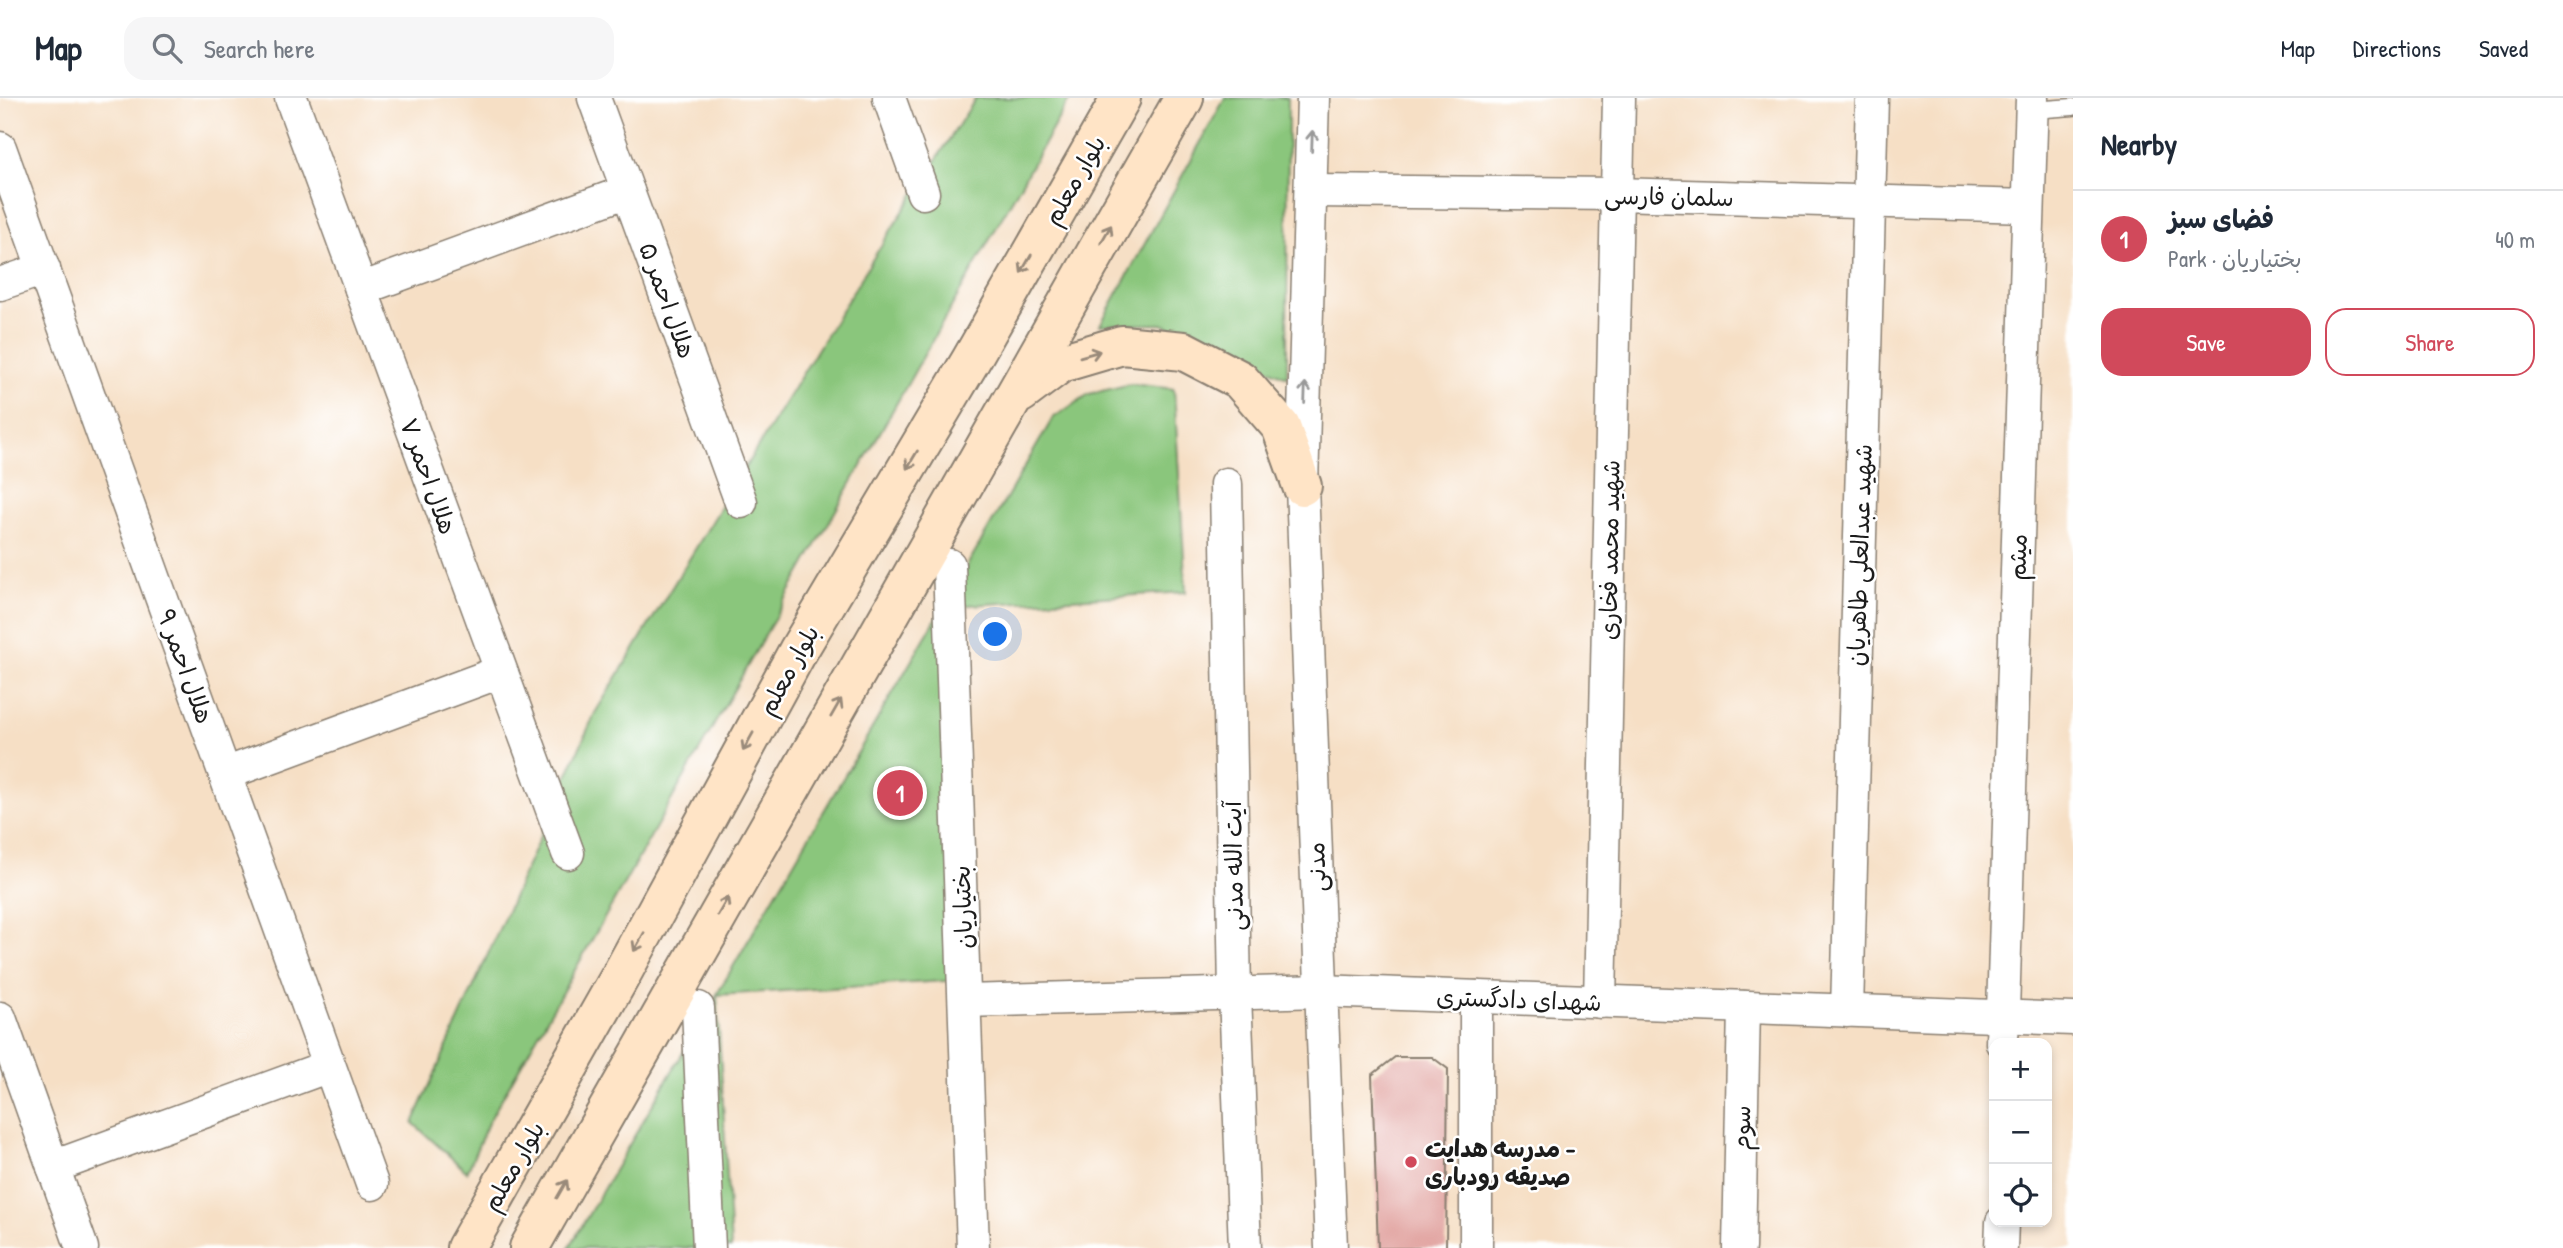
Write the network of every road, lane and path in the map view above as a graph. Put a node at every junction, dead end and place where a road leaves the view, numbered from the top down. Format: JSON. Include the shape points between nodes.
{"nodes":[{"id":1,"x":291,"y":98,"type":"edge"},
{"id":2,"x":594,"y":98,"type":"edge"},
{"id":3,"x":889,"y":98,"type":"edge"},
{"id":4,"x":1121,"y":98,"type":"edge"},
{"id":5,"x":1184,"y":98,"type":"edge"},
{"id":6,"x":1313,"y":98,"type":"edge"},
{"id":7,"x":1619,"y":98,"type":"edge"},
{"id":8,"x":1871,"y":98,"type":"edge"},
{"id":9,"x":2032,"y":104,"type":"edge"},
{"id":10,"x":2073,"y":107,"type":"edge"},
{"id":11,"x":0,"y":148,"type":"edge"},
{"id":12,"x":628,"y":191,"type":"junction"},
{"id":13,"x":1311,"y":191,"type":"junction"},
{"id":14,"x":923,"y":192,"type":"dead end"},
{"id":15,"x":1616,"y":194,"type":"junction"},
{"id":16,"x":1869,"y":201,"type":"junction"},
{"id":17,"x":2028,"y":206,"type":"junction"},
{"id":18,"x":44,"y":269,"type":"junction"},
{"id":19,"x":0,"y":284,"type":"edge"},
{"id":20,"x":361,"y":289,"type":"junction"},
{"id":21,"x":1011,"y":401,"type":"junction"},
{"id":22,"x":1226,"y":484,"type":"dead end"},
{"id":23,"x":1302,"y":486,"type":"junction"},
{"id":24,"x":741,"y":502,"type":"dead end"},
{"id":25,"x":949,"y":565,"type":"dead end"},
{"id":26,"x":500,"y":672,"type":"junction"},
{"id":27,"x":225,"y":774,"type":"junction"},
{"id":28,"x":568,"y":853,"type":"dead end"},
{"id":29,"x":1321,"y":992,"type":"junction"},
{"id":30,"x":1235,"y":994,"type":"junction"},
{"id":31,"x":1476,"y":997,"type":"junction"},
{"id":32,"x":965,"y":1001,"type":"junction"},
{"id":33,"x":1600,"y":1002,"type":"junction"},
{"id":34,"x":1744,"y":1007,"type":"junction"},
{"id":35,"x":698,"y":1008,"type":"dead end"},
{"id":36,"x":1847,"y":1011,"type":"junction"},
{"id":37,"x":0,"y":1018,"type":"edge"},
{"id":38,"x":2073,"y":1019,"type":"edge"},
{"id":39,"x":2002,"y":1030,"type":"edge"},
{"id":40,"x":329,"y":1066,"type":"junction"},
{"id":41,"x":53,"y":1167,"type":"junction"},
{"id":42,"x":372,"y":1184,"type":"dead end"},
{"id":43,"x":2002,"y":1227,"type":"edge"},
{"id":44,"x":82,"y":1248,"type":"edge"},
{"id":45,"x":466,"y":1248,"type":"edge"},
{"id":46,"x":529,"y":1248,"type":"edge"},
{"id":47,"x":709,"y":1248,"type":"edge"},
{"id":48,"x":973,"y":1248,"type":"edge"},
{"id":49,"x":1245,"y":1248,"type":"edge"},
{"id":50,"x":1331,"y":1248,"type":"edge"},
{"id":51,"x":1476,"y":1248,"type":"edge"},
{"id":52,"x":1739,"y":1248,"type":"edge"},
{"id":53,"x":2001,"y":1248,"type":"edge"}],
"edges":[{"from":1,"to":20,"type":"street","name":"هلال احمر ۷"},
{"from":2,"to":12,"type":"street","name":"هلال احمر ۵"},
{"from":3,"to":14,"type":"street"},
{"from":4,"to":45,"type":"main road","name":"بلوار معلم","one_way":true,"via":[[798,651]]},
{"from":21,"to":5,"type":"main road","one_way":true},
{"from":13,"to":6,"type":"street","name":"مدنی","one_way":true},
{"from":7,"to":15,"type":"street","name":"شهید محمد فخاری"},
{"from":8,"to":16,"type":"street","name":"شهید عبدالعلی طاهریان"},
{"from":9,"to":10,"type":"lane"},
{"from":9,"to":17,"type":"street","name":"میثم"},
{"from":11,"to":18,"type":"street","name":"هلال احمر ۹"},
{"from":12,"to":20,"type":"street"},
{"from":12,"to":24,"type":"street","name":"هلال احمر ۵"},
{"from":13,"to":15,"type":"street","name":"سلمان فارسی"},
{"from":23,"to":13,"type":"street","name":"مدنی","one_way":true},
{"from":15,"to":16,"type":"street","name":"سلمان فارسی"},
{"from":15,"to":33,"type":"street","name":"شهید محمد فخاری"},
{"from":16,"to":17,"type":"street","name":"سلمان فارسی"},
{"from":16,"to":36,"type":"street","name":"شهید عبدالعلی طاهریان"},
{"from":17,"to":39,"type":"street","name":"میثم"},
{"from":18,"to":19,"type":"street"},
{"from":18,"to":27,"type":"street","name":"هلال احمر ۹"},
{"from":20,"to":26,"type":"street","name":"هلال احمر ۷"},
{"from":21,"to":23,"type":"main road","one_way":true,"via":[[1073,359],[1122,345],[1184,351],[1240,380],[1265,408],[1281,427]]},
{"from":46,"to":21,"type":"main road","one_way":true},
{"from":22,"to":30,"type":"street","name":"آیت الله مدنی"},
{"from":23,"to":29,"type":"street","name":"مدنی"},
{"from":25,"to":32,"type":"street","name":"بختیاریان"},
{"from":26,"to":27,"type":"street"},
{"from":26,"to":28,"type":"street","name":"هلال احمر ۷"},
{"from":27,"to":40,"type":"street","name":"هلال احمر ۹"},
{"from":29,"to":30,"type":"street","name":"شهدای دادگستری"},
{"from":29,"to":31,"type":"street","name":"شهدای دادگستری"},
{"from":29,"to":50,"type":"street","name":"مدنی"},
{"from":30,"to":32,"type":"street","name":"شهدای دادگستری"},
{"from":30,"to":49,"type":"street","name":"آیت الله مدنی"},
{"from":31,"to":33,"type":"street","name":"شهدای دادگستری"},
{"from":31,"to":51,"type":"street"},
{"from":32,"to":48,"type":"street","name":"بختیاریان"},
{"from":33,"to":34,"type":"street","name":"شهدای دادگستری"},
{"from":34,"to":36,"type":"street","name":"شهدای دادگستری"},
{"from":34,"to":52,"type":"street","name":"سوم"},
{"from":35,"to":47,"type":"street"},
{"from":36,"to":39,"type":"street","name":"شهدای دادگستری"},
{"from":37,"to":41,"type":"street"},
{"from":38,"to":39,"type":"street","name":"شهدای دادگستری"},
{"from":40,"to":41,"type":"street"},
{"from":40,"to":42,"type":"street","name":"هلال احمر ۹"},
{"from":41,"to":44,"type":"street"},
{"from":43,"to":53,"type":"street"}]}
